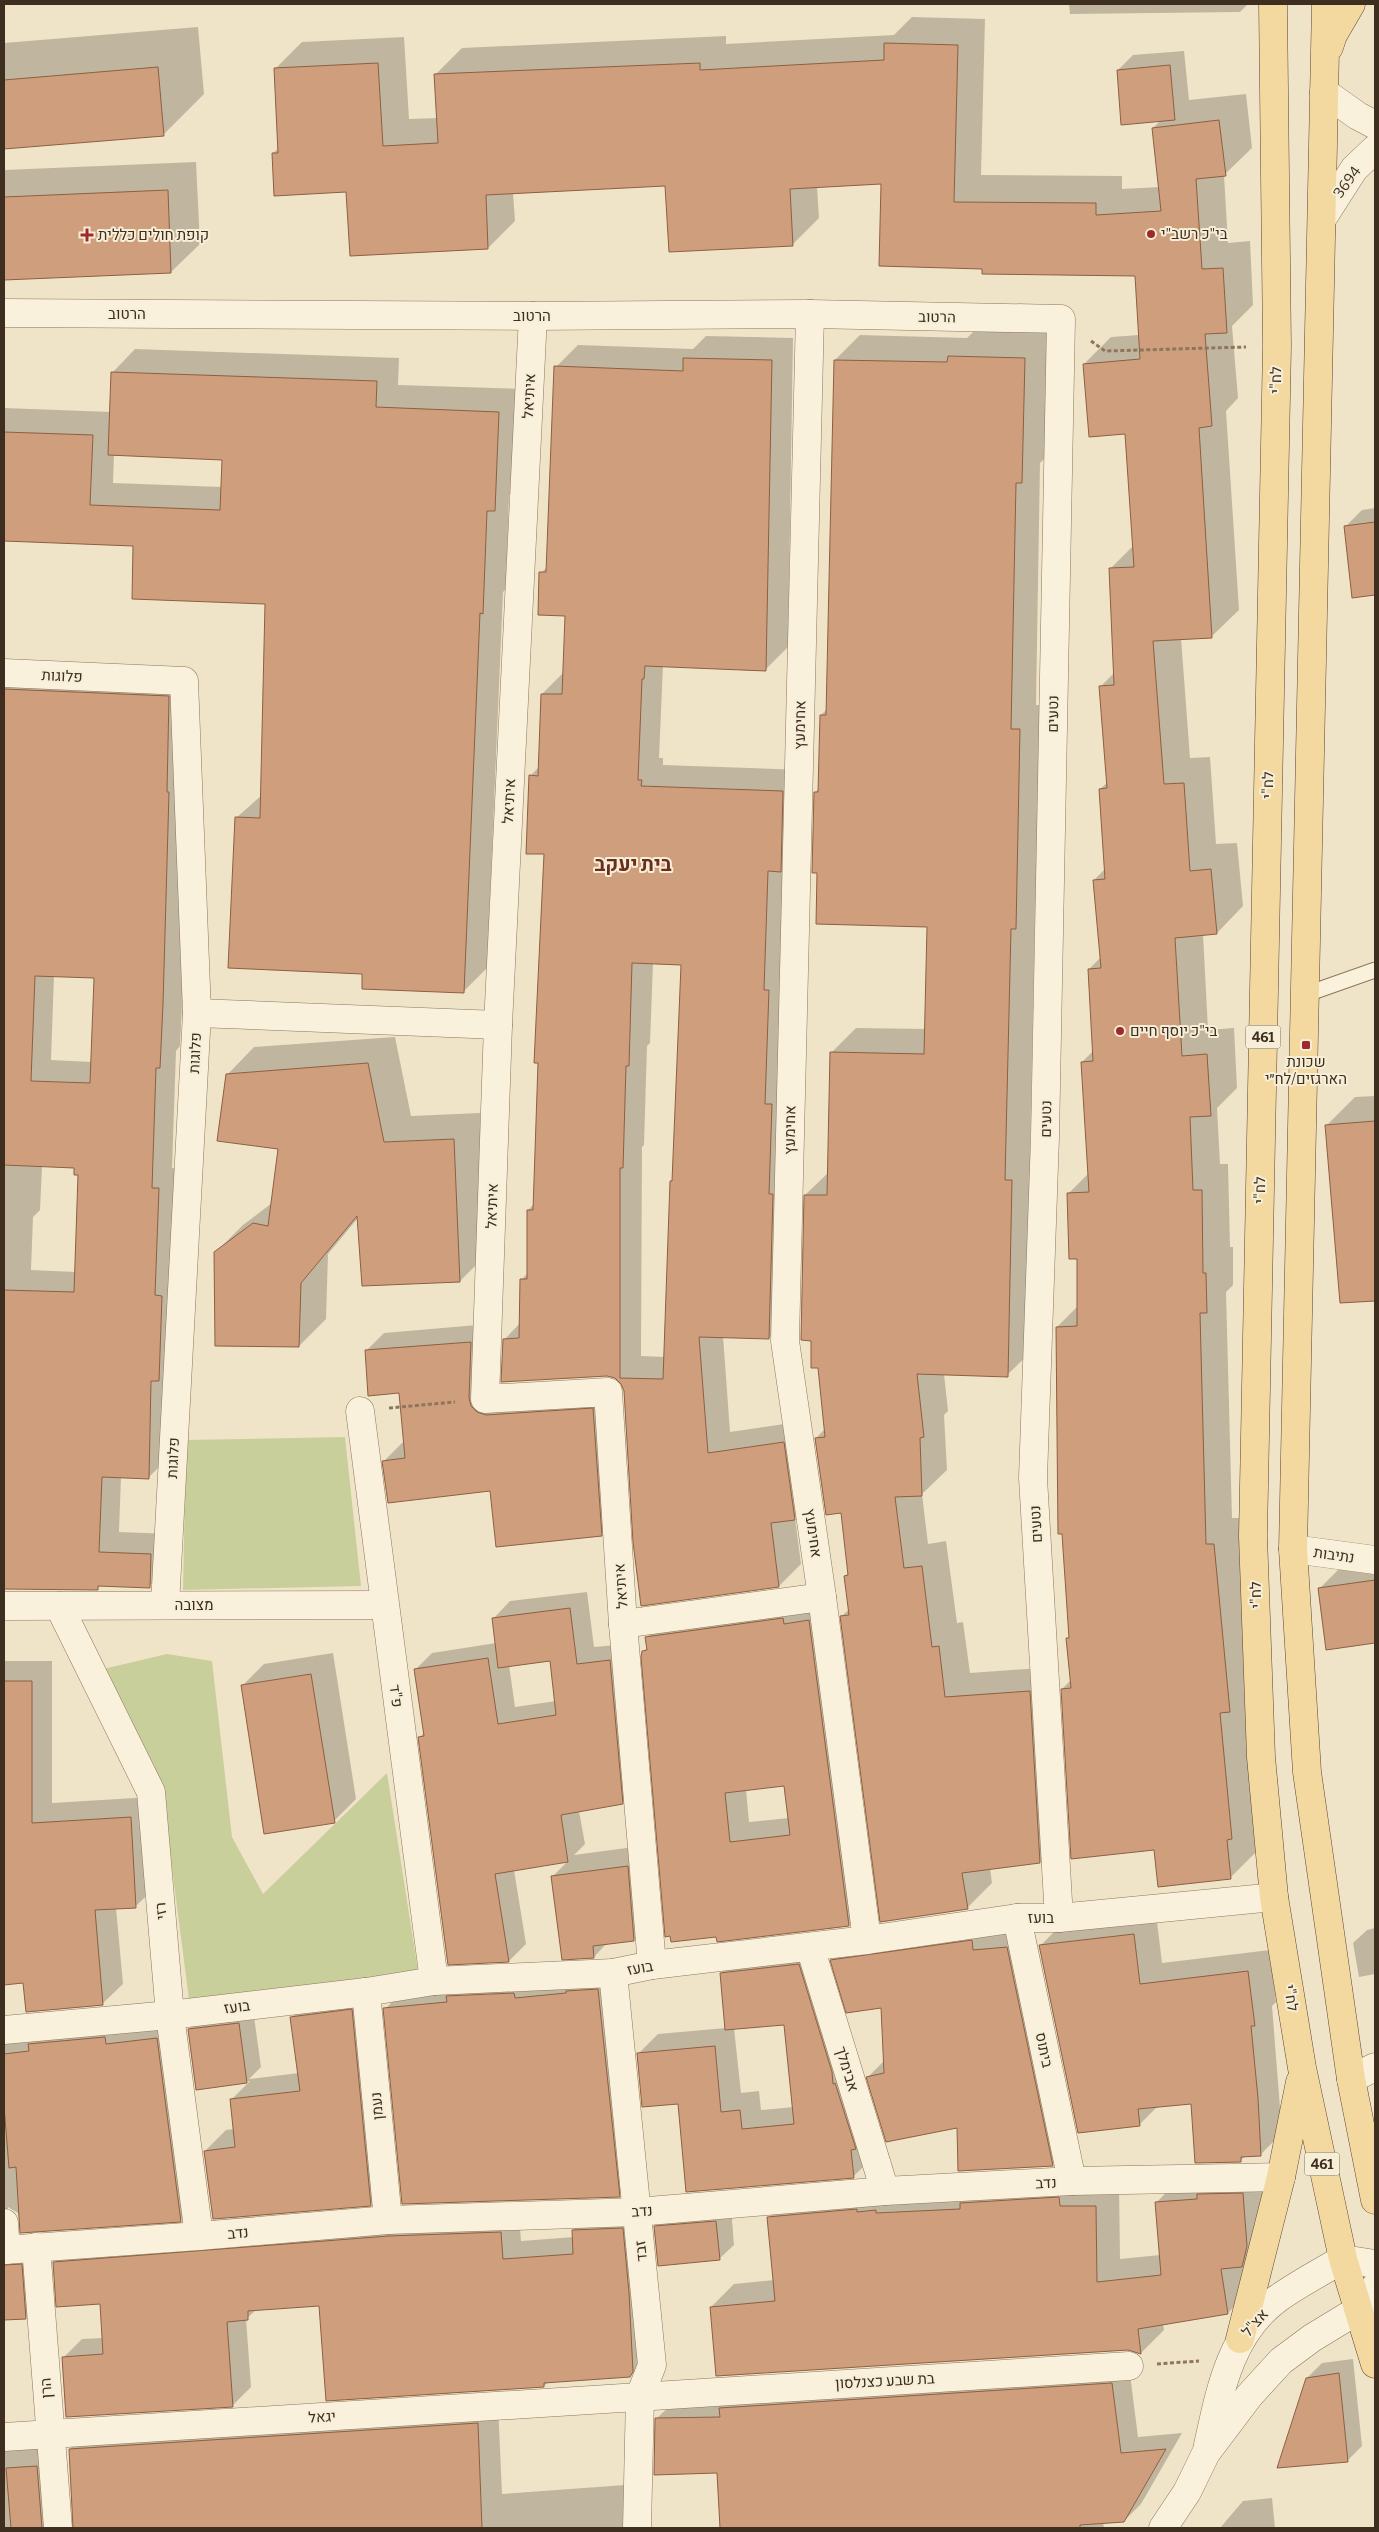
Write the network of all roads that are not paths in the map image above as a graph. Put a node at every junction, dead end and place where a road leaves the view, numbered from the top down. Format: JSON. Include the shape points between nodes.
{"nodes":[{"id":1,"x":1273,"y":4,"type":"edge"},
{"id":2,"x":1326,"y":4,"type":"edge"},
{"id":3,"x":1351,"y":4,"type":"edge"},
{"id":4,"x":1324,"y":63,"type":"junction"},
{"id":5,"x":1324,"y":92,"type":"junction"},
{"id":6,"x":1375,"y":126,"type":"edge"},
{"id":7,"x":1375,"y":149,"type":"edge"},
{"id":8,"x":1322,"y":219,"type":"junction"},
{"id":9,"x":4,"y":313,"type":"edge"},
{"id":10,"x":810,"y":314,"type":"junction"},
{"id":11,"x":533,"y":316,"type":"junction"},
{"id":12,"x":1061,"y":319,"type":"joint"},
{"id":13,"x":4,"y":673,"type":"edge"},
{"id":14,"x":1375,"y":970,"type":"edge"},
{"id":15,"x":1304,"y":994,"type":"junction"},
{"id":16,"x":197,"y":1014,"type":"junction"},
{"id":17,"x":498,"y":1025,"type":"junction"},
{"id":18,"x":360,"y":1412,"type":"road end"},
{"id":19,"x":1294,"y":1549,"type":"junction"},
{"id":20,"x":1375,"y":1560,"type":"edge"},
{"id":21,"x":822,"y":1597,"type":"junction"},
{"id":22,"x":165,"y":1605,"type":"junction"},
{"id":23,"x":384,"y":1605,"type":"junction"},
{"id":24,"x":4,"y":1606,"type":"edge"},
{"id":25,"x":59,"y":1606,"type":"junction"},
{"id":26,"x":623,"y":1624,"type":"junction"},
{"id":27,"x":1274,"y":1897,"type":"junction"},
{"id":28,"x":1016,"y":1918,"type":"junction"},
{"id":29,"x":1059,"y":1918,"type":"junction"},
{"id":30,"x":867,"y":1940,"type":"junction"},
{"id":31,"x":810,"y":1947,"type":"junction"},
{"id":32,"x":652,"y":1965,"type":"junction"},
{"id":33,"x":613,"y":1973,"type":"junction"},
{"id":34,"x":434,"y":1981,"type":"junction"},
{"id":35,"x":366,"y":1992,"type":"junction"},
{"id":36,"x":170,"y":2015,"type":"junction"},
{"id":37,"x":4,"y":2030,"type":"edge"},
{"id":38,"x":1375,"y":2066,"type":"edge"},
{"id":39,"x":1302,"y":2068,"type":"junction"},
{"id":40,"x":1351,"y":2079,"type":"junction"},
{"id":41,"x":1281,"y":2177,"type":"junction"},
{"id":42,"x":1072,"y":2181,"type":"junction"},
{"id":43,"x":885,"y":2191,"type":"junction"},
{"id":44,"x":1375,"y":2200,"type":"edge"},
{"id":45,"x":637,"y":2212,"type":"junction"},
{"id":46,"x":388,"y":2220,"type":"junction"},
{"id":47,"x":4,"y":2223,"type":"edge"},
{"id":48,"x":199,"y":2236,"type":"junction"},
{"id":49,"x":36,"y":2248,"type":"junction"},
{"id":50,"x":5,"y":2250,"type":"edge"},
{"id":51,"x":1343,"y":2259,"type":"junction"},
{"id":52,"x":1375,"y":2264,"type":"edge"},
{"id":53,"x":1375,"y":2287,"type":"edge"},
{"id":54,"x":1358,"y":2310,"type":"junction"},
{"id":55,"x":1236,"y":2349,"type":"junction"},
{"id":56,"x":1375,"y":2364,"type":"edge"},
{"id":57,"x":1130,"y":2366,"type":"road end"},
{"id":58,"x":640,"y":2396,"type":"junction"},
{"id":59,"x":50,"y":2433,"type":"junction"},
{"id":60,"x":4,"y":2436,"type":"edge"},
{"id":61,"x":1206,"y":2453,"type":"junction"},
{"id":62,"x":58,"y":2528,"type":"edge"},
{"id":63,"x":637,"y":2528,"type":"edge"},
{"id":64,"x":1163,"y":2528,"type":"edge"}],
"edges":[{"from":1,"to":27,"type":"main road","name":"לח\"י","number":"461","via":[[1277,346],[1253,1536],[1261,1757]]},
{"from":2,"to":4,"type":"main road"},
{"from":3,"to":4,"type":"main road","via":[[1333,35]]},
{"from":4,"to":5,"type":"main road"},
{"from":5,"to":6,"type":"street"},
{"from":5,"to":8,"type":"main road"},
{"from":7,"to":8,"type":"street","name":"3694","via":[[1354,169]]},
{"from":8,"to":15,"type":"main road"},
{"from":9,"to":11,"type":"street","name":"הרטוב"},
{"from":10,"to":11,"type":"street","name":"הרטוב"},
{"from":10,"to":12,"type":"street","name":"הרטוב"},
{"from":10,"to":21,"type":"street","name":"אחימעץ","via":[[785,1341]]},
{"from":11,"to":17,"type":"street","name":"איתיאל"},
{"from":12,"to":29,"type":"street","name":"נטעים","via":[[1045,1136],[1033,1478]]},
{"from":13,"to":16,"type":"street","name":"פלוגות","via":[[184,681]]},
{"from":14,"to":15,"type":"lane"},
{"from":15,"to":19,"type":"main road"},
{"from":16,"to":17,"type":"street"},
{"from":16,"to":22,"type":"street","name":"פלוגות"},
{"from":17,"to":26,"type":"street","name":"איתיאל","via":[[485,1399],[608,1392]]},
{"from":18,"to":23,"type":"street","name":"פ\"ד"},
{"from":19,"to":20,"type":"street","name":"נתיבות"},
{"from":19,"to":40,"type":"main road","via":[[1307,1772]]},
{"from":21,"to":26,"type":"street"},
{"from":21,"to":30,"type":"street","name":"אחימעץ"},
{"from":22,"to":23,"type":"street","name":"מצובה"},
{"from":22,"to":25,"type":"street","name":"מצובה"},
{"from":23,"to":34,"type":"street","name":"פ\"ד"},
{"from":24,"to":25,"type":"street","name":"מצובה"},
{"from":25,"to":36,"type":"street","name":"רזי","via":[[151,1792]]},
{"from":26,"to":32,"type":"street","name":"איתיאל"},
{"from":27,"to":29,"type":"street","name":"בועז"},
{"from":27,"to":39,"type":"main road","name":"לח\"י","number":"461"},
{"from":28,"to":29,"type":"street","name":"בועז"},
{"from":28,"to":30,"type":"street","name":"בועז"},
{"from":28,"to":42,"type":"street","name":"ביתוס"},
{"from":30,"to":31,"type":"street","name":"בועז"},
{"from":31,"to":32,"type":"street","name":"בועז"},
{"from":31,"to":43,"type":"street","name":"אבימלך"},
{"from":32,"to":33,"type":"street","name":"בועז"},
{"from":33,"to":34,"type":"street","name":"בועז"},
{"from":33,"to":45,"type":"street","name":"זבד"},
{"from":34,"to":35,"type":"street","name":"בועז"},
{"from":35,"to":36,"type":"street","name":"בועז"},
{"from":35,"to":46,"type":"street","name":"נעמן"},
{"from":36,"to":37,"type":"street","name":"בועז"},
{"from":36,"to":48,"type":"street","name":"רזי"},
{"from":38,"to":40,"type":"street"},
{"from":39,"to":41,"type":"main road"},
{"from":39,"to":51,"type":"main road","name":"לח\"י","number":"461"},
{"from":40,"to":44,"type":"main road"},
{"from":41,"to":42,"type":"street","name":"נדב"},
{"from":41,"to":55,"type":"main road"},
{"from":42,"to":43,"type":"street","name":"נדב"},
{"from":43,"to":45,"type":"street","name":"נדב"},
{"from":45,"to":46,"type":"street","name":"נדב"},
{"from":45,"to":58,"type":"street","name":"זבד","via":[[652,2365]]},
{"from":46,"to":48,"type":"street","name":"נדב"},
{"from":47,"to":50,"type":"street"},
{"from":48,"to":49,"type":"street","name":"נדב"},
{"from":49,"to":50,"type":"street","name":"נדב"},
{"from":49,"to":59,"type":"street","name":"הרן"},
{"from":51,"to":52,"type":"street"},
{"from":51,"to":54,"type":"main road","name":"לח\"י","number":"461"},
{"from":51,"to":55,"type":"street","name":"אצ\"ל","via":[[1276,2301],[1256,2318]]},
{"from":53,"to":54,"type":"street","name":"אצ\"ל"},
{"from":54,"to":56,"type":"main road","name":"לח\"י","number":"461"},
{"from":54,"to":61,"type":"street","name":"אצ\"ל","via":[[1281,2361],[1249,2396]]},
{"from":55,"to":61,"type":"street","name":"אצ\"ל","via":[[1221,2387]]},
{"from":57,"to":58,"type":"street","name":"בת שבע כצנלסון"},
{"from":58,"to":59,"type":"street","name":"יגאל"},
{"from":58,"to":63,"type":"street","name":"זבד"},
{"from":59,"to":60,"type":"street","name":"יגאל"},
{"from":59,"to":62,"type":"street","name":"הרן"},
{"from":61,"to":64,"type":"street","name":"אצ\"ל","via":[[1187,2492]]}]}
